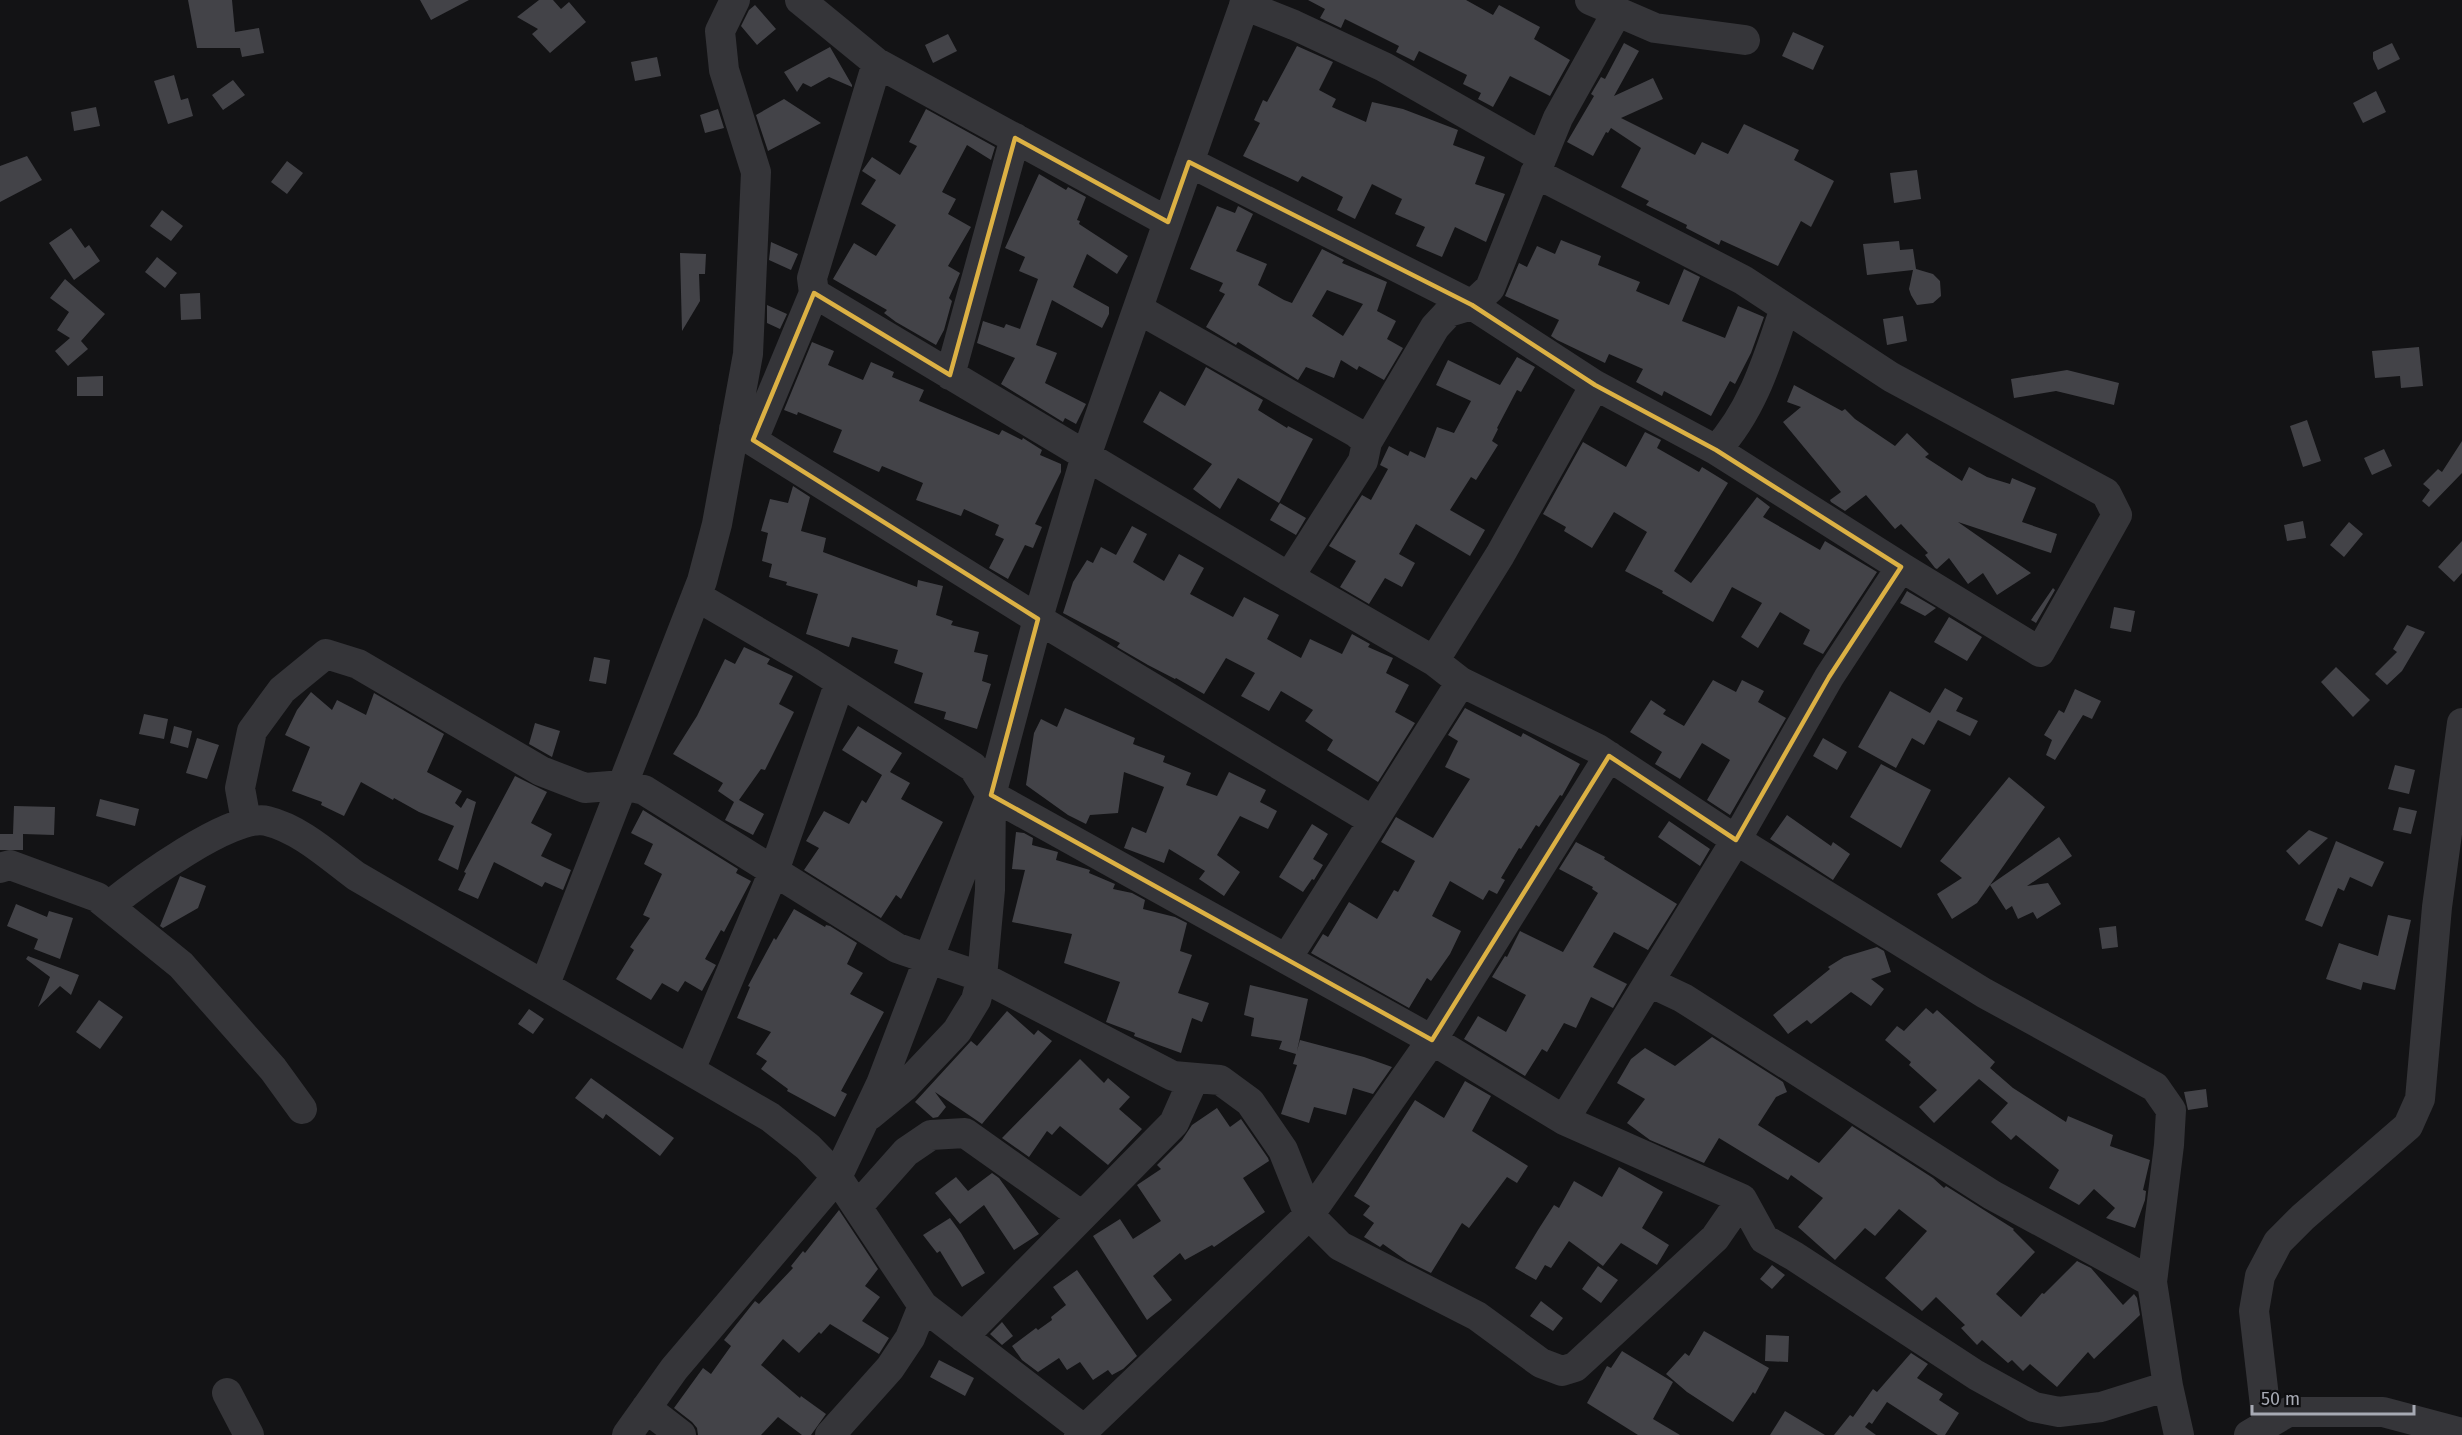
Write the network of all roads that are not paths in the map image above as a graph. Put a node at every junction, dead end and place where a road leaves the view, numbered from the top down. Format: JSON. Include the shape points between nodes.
{"nodes":[{"id":1,"x":735,"y":0,"type":"edge"},
{"id":2,"x":800,"y":0,"type":"edge"},
{"id":3,"x":1590,"y":0,"type":"edge"},
{"id":4,"x":1245,"y":2,"type":"edge"},
{"id":5,"x":1617,"y":12,"type":"junction"},
{"id":6,"x":1745,"y":40,"type":"dead end"},
{"id":7,"x":877,"y":63,"type":"junction"},
{"id":8,"x":1015,"y":138,"type":"junction"},
{"id":9,"x":1189,"y":162,"type":"junction"},
{"id":10,"x":1538,"y":165,"type":"junction"},
{"id":11,"x":1168,"y":222,"type":"junction"},
{"id":12,"x":814,"y":293,"type":"junction"},
{"id":13,"x":1472,"y":305,"type":"junction"},
{"id":14,"x":1785,"y":308,"type":"junction"},
{"id":15,"x":1138,"y":309,"type":"junction"},
{"id":16,"x":950,"y":375,"type":"junction"},
{"id":17,"x":1595,"y":385,"type":"junction"},
{"id":18,"x":743,"y":435,"type":"junction"},
{"id":19,"x":1367,"y":442,"type":"junction"},
{"id":20,"x":1716,"y":450,"type":"junction"},
{"id":21,"x":1086,"y":456,"type":"junction"},
{"id":22,"x":1901,"y":567,"type":"junction"},
{"id":23,"x":1289,"y":577,"type":"junction"},
{"id":24,"x":696,"y":596,"type":"junction"},
{"id":25,"x":1038,"y":619,"type":"junction"},
{"id":26,"x":1434,"y":661,"type":"junction"},
{"id":27,"x":840,"y":682,"type":"junction"},
{"id":28,"x":1461,"y":682,"type":"junction"},
{"id":29,"x":2462,"y":723,"type":"edge"},
{"id":30,"x":1609,"y":756,"type":"junction"},
{"id":31,"x":623,"y":785,"type":"junction"},
{"id":32,"x":991,"y":795,"type":"junction"},
{"id":33,"x":246,"y":821,"type":"junction"},
{"id":34,"x":1373,"y":821,"type":"junction"},
{"id":35,"x":1736,"y":840,"type":"junction"},
{"id":36,"x":774,"y":871,"type":"junction"},
{"id":37,"x":3,"y":874,"type":"edge"},
{"id":38,"x":109,"y":906,"type":"junction"},
{"id":39,"x":1287,"y":958,"type":"junction"},
{"id":40,"x":929,"y":959,"type":"junction"},
{"id":41,"x":982,"y":977,"type":"junction"},
{"id":42,"x":1649,"y":982,"type":"junction"},
{"id":43,"x":545,"y":984,"type":"junction"},
{"id":44,"x":1432,"y":1040,"type":"junction"},
{"id":45,"x":690,"y":1070,"type":"junction"},
{"id":46,"x":1194,"y":1078,"type":"junction"},
{"id":47,"x":302,"y":1109,"type":"dead end"},
{"id":48,"x":865,"y":1119,"type":"junction"},
{"id":49,"x":1564,"y":1120,"type":"junction"},
{"id":50,"x":837,"y":1177,"type":"junction"},
{"id":51,"x":1742,"y":1198,"type":"junction"},
{"id":52,"x":857,"y":1207,"type":"junction"},
{"id":53,"x":1309,"y":1215,"type":"junction"},
{"id":54,"x":1082,"y":1216,"type":"junction"},
{"id":55,"x":2152,"y":1282,"type":"junction"},
{"id":56,"x":923,"y":1306,"type":"junction"},
{"id":57,"x":963,"y":1337,"type":"junction"},
{"id":58,"x":2168,"y":1386,"type":"junction"},
{"id":59,"x":227,"y":1393,"type":"dead end"},
{"id":60,"x":646,"y":1408,"type":"junction"},
{"id":61,"x":2258,"y":1429,"type":"edge"},
{"id":62,"x":1081,"y":1432,"type":"edge"},
{"id":63,"x":2462,"y":1433,"type":"edge"},
{"id":64,"x":249,"y":1435,"type":"edge"},
{"id":65,"x":627,"y":1435,"type":"edge"},
{"id":66,"x":681,"y":1435,"type":"edge"},
{"id":67,"x":830,"y":1435,"type":"edge"},
{"id":68,"x":2179,"y":1435,"type":"edge"}],
"edges":[{"from":1,"to":18,"type":"street","via":[[720,31],[724,70],[756,172]]},
{"from":2,"to":7,"type":"street"},
{"from":3,"to":5,"type":"street"},
{"from":4,"to":9,"type":"street"},
{"from":4,"to":10,"type":"street","via":[[1384,67]]},
{"from":5,"to":6,"type":"street","via":[[1655,28]]},
{"from":5,"to":10,"type":"street","via":[[1558,118]]},
{"from":7,"to":8,"type":"street"},
{"from":7,"to":12,"type":"street","via":[[812,278]]},
{"from":8,"to":11,"type":"street"},
{"from":8,"to":16,"type":"street"},
{"from":9,"to":11,"type":"street"},
{"from":9,"to":13,"type":"street"},
{"from":10,"to":13,"type":"street","via":[[1490,288]]},
{"from":10,"to":14,"type":"street","via":[[1743,280]]},
{"from":11,"to":15,"type":"street"},
{"from":12,"to":16,"type":"street"},
{"from":12,"to":18,"type":"street"},
{"from":13,"to":17,"type":"street"},
{"from":13,"to":19,"type":"street","via":[[1449,312],[1435,327]]},
{"from":14,"to":20,"type":"street","via":[[1759,384],[1733,432]]},
{"from":14,"to":22,"type":"street","via":[[1891,377],[2106,493],[2116,515],[2040,652]]},
{"from":15,"to":19,"type":"street"},
{"from":15,"to":21,"type":"street"},
{"from":16,"to":21,"type":"street"},
{"from":17,"to":20,"type":"street"},
{"from":17,"to":26,"type":"street","via":[[1500,555]]},
{"from":18,"to":24,"type":"street"},
{"from":18,"to":25,"type":"street"},
{"from":19,"to":23,"type":"street","via":[[1363,461]]},
{"from":20,"to":22,"type":"street"},
{"from":21,"to":23,"type":"street"},
{"from":21,"to":25,"type":"street"},
{"from":22,"to":35,"type":"street","via":[[1829,677]]},
{"from":23,"to":26,"type":"street"},
{"from":24,"to":27,"type":"street"},
{"from":24,"to":31,"type":"street"},
{"from":25,"to":32,"type":"street"},
{"from":25,"to":34,"type":"street"},
{"from":26,"to":28,"type":"street"},
{"from":27,"to":32,"type":"street","via":[[973,767]]},
{"from":27,"to":36,"type":"street"},
{"from":28,"to":30,"type":"street"},
{"from":28,"to":34,"type":"street"},
{"from":29,"to":61,"type":"street","via":[[2437,907],[2420,1099],[2408,1126],[2278,1242],[2260,1276],[2254,1311]]},
{"from":30,"to":35,"type":"street"},
{"from":30,"to":44,"type":"street"},
{"from":31,"to":33,"type":"street","via":[[585,788],[541,771],[358,664],[326,654],[282,690],[252,731],[240,788]]},
{"from":31,"to":36,"type":"street","via":[[644,790]]},
{"from":31,"to":43,"type":"street"},
{"from":32,"to":39,"type":"street"},
{"from":32,"to":40,"type":"street"},
{"from":32,"to":41,"type":"street","via":[[990,890]]},
{"from":33,"to":38,"type":"street","via":[[197,845]]},
{"from":33,"to":43,"type":"street","via":[[266,820],[301,836],[356,876]]},
{"from":34,"to":39,"type":"street"},
{"from":35,"to":42,"type":"street"},
{"from":35,"to":55,"type":"street","via":[[1984,993],[2155,1087],[2170,1110]]},
{"from":36,"to":40,"type":"street","via":[[897,948]]},
{"from":36,"to":45,"type":"street"},
{"from":37,"to":38,"type":"street","via":[[96,897]]},
{"from":38,"to":47,"type":"street","via":[[181,965],[273,1069]]},
{"from":39,"to":44,"type":"street"},
{"from":40,"to":41,"type":"street"},
{"from":40,"to":48,"type":"street"},
{"from":41,"to":46,"type":"street","via":[[1173,1076]]},
{"from":41,"to":48,"type":"street","via":[[957,1031],[904,1087]]},
{"from":42,"to":49,"type":"street"},
{"from":42,"to":55,"type":"street","via":[[1683,998],[1992,1195]]},
{"from":43,"to":45,"type":"street"},
{"from":44,"to":49,"type":"street"},
{"from":44,"to":53,"type":"street"},
{"from":45,"to":50,"type":"street","via":[[770,1117],[808,1147]]},
{"from":46,"to":53,"type":"street","via":[[1220,1080],[1250,1102],[1283,1149]]},
{"from":46,"to":54,"type":"street","via":[[1174,1123]]},
{"from":48,"to":50,"type":"street"},
{"from":49,"to":51,"type":"street"},
{"from":50,"to":52,"type":"street"},
{"from":50,"to":60,"type":"street","via":[[674,1369]]},
{"from":51,"to":53,"type":"street","via":[[1715,1238],[1575,1367],[1562,1371],[1541,1363],[1477,1316],[1340,1246]]},
{"from":51,"to":58,"type":"street","via":[[1764,1239],[1976,1375],[2034,1407],[2059,1412],[2101,1407]]},
{"from":52,"to":54,"type":"street","via":[[906,1152],[931,1135],[965,1133]]},
{"from":52,"to":56,"type":"street"},
{"from":53,"to":62,"type":"street"},
{"from":54,"to":57,"type":"street"},
{"from":55,"to":58,"type":"street"},
{"from":56,"to":57,"type":"street"},
{"from":56,"to":67,"type":"street","via":[[910,1338],[890,1368]]},
{"from":57,"to":62,"type":"street"},
{"from":58,"to":68,"type":"street"},
{"from":59,"to":64,"type":"street"},
{"from":60,"to":65,"type":"street"},
{"from":60,"to":66,"type":"street"},
{"from":61,"to":63,"type":"street","via":[[2288,1412],[2383,1412]]}]}
